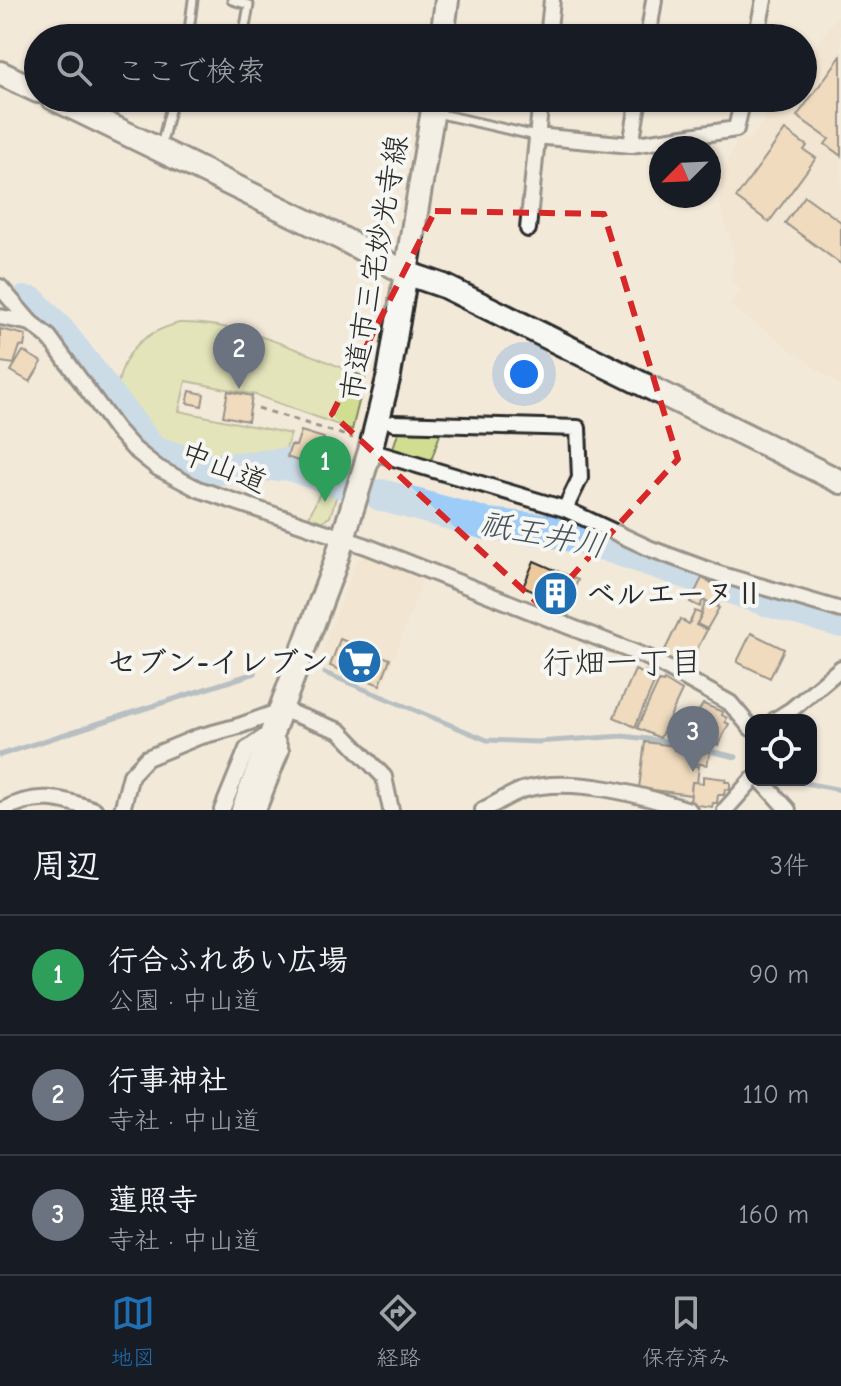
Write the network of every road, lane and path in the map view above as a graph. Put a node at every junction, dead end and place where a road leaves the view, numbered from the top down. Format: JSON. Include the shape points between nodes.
{"nodes":[{"id":1,"x":193,"y":0,"type":"edge"},
{"id":2,"x":232,"y":0,"type":"edge"},
{"id":3,"x":447,"y":0,"type":"edge"},
{"id":4,"x":552,"y":0,"type":"edge"},
{"id":5,"x":654,"y":0,"type":"edge"},
{"id":6,"x":764,"y":0,"type":"edge"},
{"id":7,"x":190,"y":24,"type":"edge"},
{"id":8,"x":246,"y":24,"type":"edge"},
{"id":9,"x":444,"y":24,"type":"edge"},
{"id":10,"x":549,"y":24,"type":"edge"},
{"id":11,"x":650,"y":24,"type":"edge"},
{"id":12,"x":759,"y":24,"type":"edge"},
{"id":13,"x":0,"y":73,"type":"edge"},
{"id":14,"x":24,"y":84,"type":"edge"},
{"id":15,"x":82,"y":112,"type":"edge"},
{"id":16,"x":169,"y":112,"type":"edge"},
{"id":17,"x":433,"y":112,"type":"edge"},
{"id":18,"x":442,"y":112,"type":"edge"},
{"id":19,"x":539,"y":112,"type":"edge"},
{"id":20,"x":637,"y":112,"type":"edge"},
{"id":21,"x":740,"y":112,"type":"edge"},
{"id":22,"x":536,"y":136,"type":"junction"},
{"id":23,"x":631,"y":145,"type":"junction"},
{"id":24,"x":160,"y":149,"type":"junction"},
{"id":25,"x":528,"y":229,"type":"dead end"},
{"id":26,"x":406,"y":273,"type":"junction"},
{"id":27,"x":0,"y":287,"type":"edge"},
{"id":28,"x":0,"y":317,"type":"edge"},
{"id":29,"x":31,"y":323,"type":"junction"},
{"id":30,"x":258,"y":408,"type":"dead end"},
{"id":31,"x":393,"y":423,"type":"dead end"},
{"id":32,"x":363,"y":445,"type":"junction"},
{"id":33,"x":841,"y":482,"type":"edge"},
{"id":34,"x":565,"y":509,"type":"junction"},
{"id":35,"x":343,"y":539,"type":"junction"},
{"id":36,"x":841,"y":610,"type":"edge"},
{"id":37,"x":841,"y":668,"type":"edge"},
{"id":38,"x":283,"y":710,"type":"junction"},
{"id":39,"x":785,"y":714,"type":"edge"},
{"id":40,"x":745,"y":721,"type":"edge"},
{"id":41,"x":273,"y":731,"type":"junction"},
{"id":42,"x":747,"y":786,"type":"edge"},
{"id":43,"x":766,"y":786,"type":"edge"},
{"id":44,"x":3,"y":810,"type":"edge"},
{"id":45,"x":95,"y":810,"type":"edge"},
{"id":46,"x":122,"y":810,"type":"edge"},
{"id":47,"x":222,"y":810,"type":"edge"},
{"id":48,"x":243,"y":810,"type":"edge"},
{"id":49,"x":258,"y":810,"type":"edge"},
{"id":50,"x":391,"y":810,"type":"edge"},
{"id":51,"x":483,"y":810,"type":"edge"},
{"id":52,"x":689,"y":810,"type":"edge"},
{"id":53,"x":725,"y":810,"type":"edge"},
{"id":54,"x":788,"y":810,"type":"edge"}],
"edges":[{"from":1,"to":7,"type":"lane"},
{"from":2,"to":8,"type":"lane","via":[[249,5]]},
{"from":3,"to":9,"type":"street"},
{"from":4,"to":10,"type":"street"},
{"from":5,"to":11,"type":"street"},
{"from":6,"to":12,"type":"street"},
{"from":13,"to":14,"type":"street"},
{"from":15,"to":24,"type":"street"},
{"from":16,"to":24,"type":"lane"},
{"from":17,"to":26,"type":"street","name":"市道市三宅妙光寺線"},
{"from":18,"to":22,"type":"lane"},
{"from":19,"to":22,"type":"street"},
{"from":20,"to":23,"type":"street"},
{"from":21,"to":23,"type":"street","via":[[736,129]]},
{"from":22,"to":23,"type":"street"},
{"from":22,"to":25,"type":"street"},
{"from":24,"to":26,"type":"street"},
{"from":26,"to":32,"type":"street","name":"市道市三宅妙光寺線","via":[[389,375]]},
{"from":26,"to":33,"type":"street","via":[[444,286]]},
{"from":27,"to":29,"type":"street","name":"中山道"},
{"from":28,"to":29,"type":"street"},
{"from":29,"to":35,"type":"street","name":"中山道","via":[[49,337],[116,429],[158,468],[198,489]]},
{"from":30,"to":32,"type":"path"},
{"from":31,"to":34,"type":"street","via":[[578,428],[580,478]]},
{"from":32,"to":34,"type":"street"},
{"from":32,"to":35,"type":"street","name":"市道市三宅妙光寺線"},
{"from":34,"to":36,"type":"street","via":[[719,574]]},
{"from":35,"to":38,"type":"street","name":"市道市三宅妙光寺線"},
{"from":35,"to":40,"type":"street","name":"中山道","via":[[649,658],[730,703]]},
{"from":37,"to":39,"type":"street"},
{"from":38,"to":41,"type":"street","name":"市道市三宅妙光寺線"},
{"from":38,"to":46,"type":"street","via":[[147,758],[131,775]]},
{"from":38,"to":50,"type":"street","via":[[340,731],[384,777]]},
{"from":41,"to":47,"type":"street","via":[[247,749]]},
{"from":41,"to":48,"type":"street","name":"市道市三宅妙光寺線"},
{"from":41,"to":49,"type":"street","via":[[281,751]]},
{"from":42,"to":53,"type":"street"},
{"from":43,"to":54,"type":"street"},
{"from":44,"to":45,"type":"street","via":[[22,799],[63,798]]},
{"from":51,"to":52,"type":"street","via":[[520,791],[571,785],[646,796]]}]}
